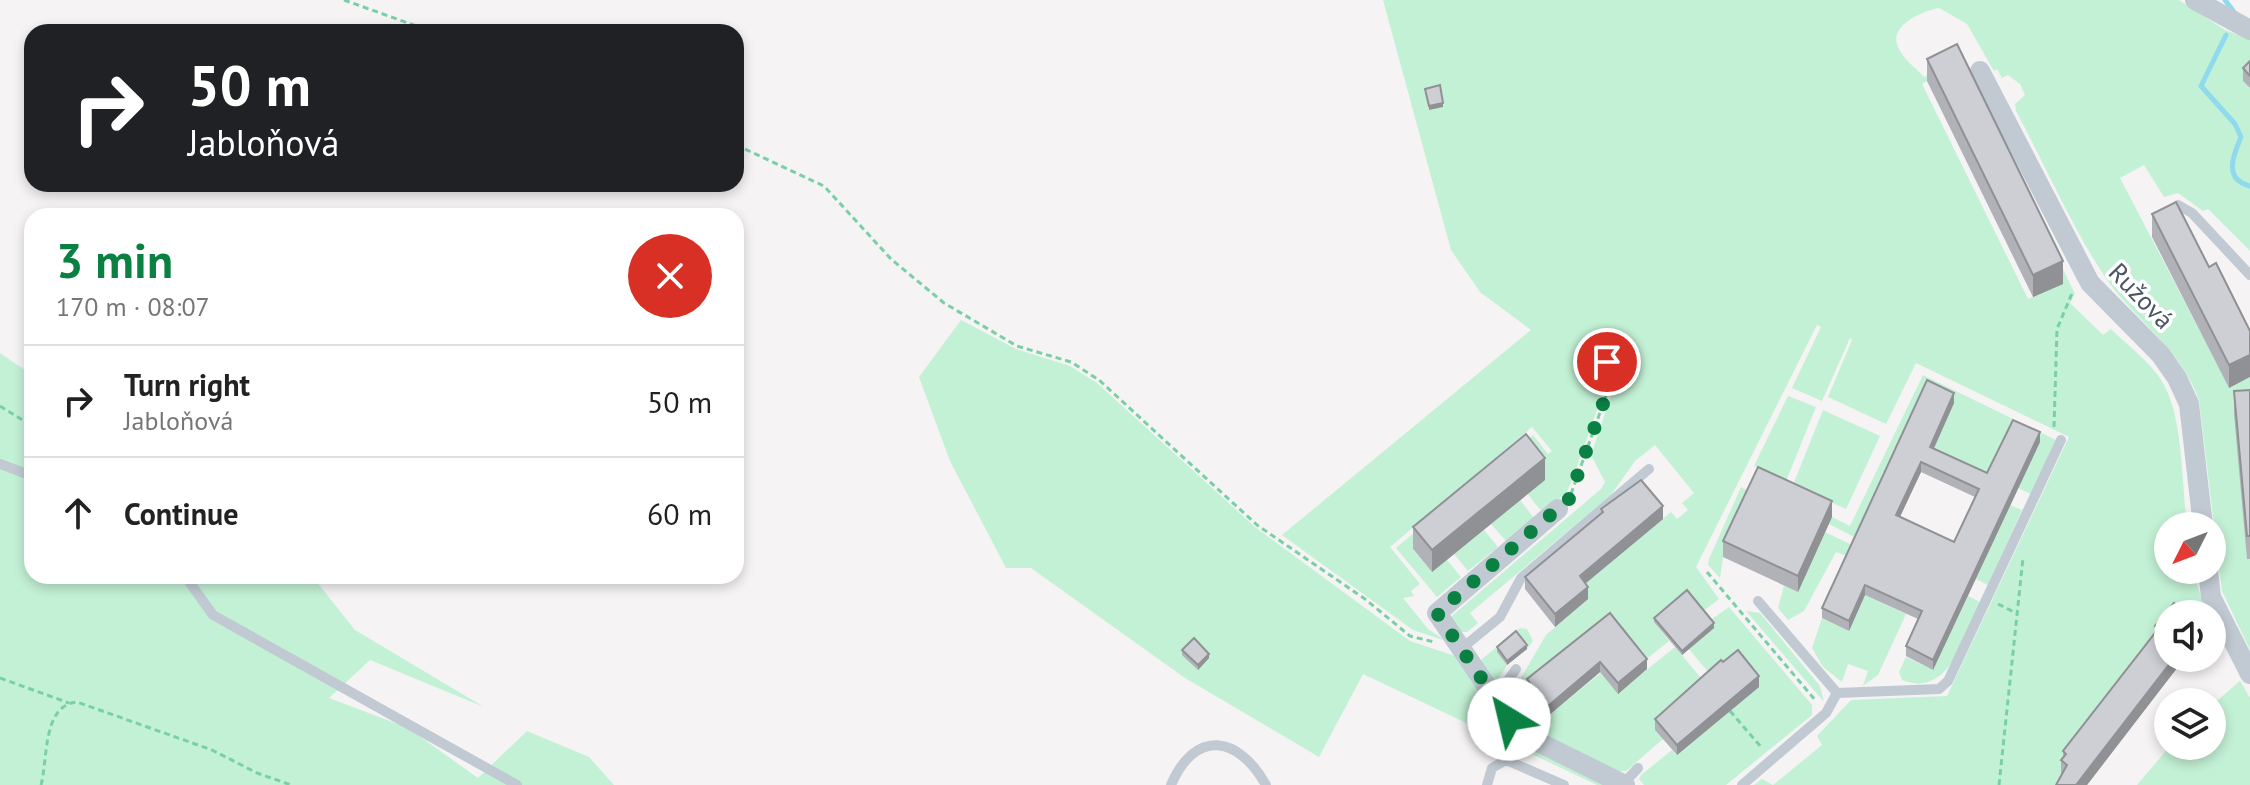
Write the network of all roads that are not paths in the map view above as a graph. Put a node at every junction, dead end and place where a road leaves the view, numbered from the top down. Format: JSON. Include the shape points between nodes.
{"nodes":[{"id":1,"x":2195,"y":0,"type":"edge"},
{"id":2,"x":2250,"y":30,"type":"edge"},
{"id":3,"x":1980,"y":71,"type":"dead end"},
{"id":4,"x":2178,"y":205,"type":"edge"},
{"id":5,"x":2250,"y":275,"type":"edge"},
{"id":6,"x":2061,"y":440,"type":"road end"},
{"id":7,"x":0,"y":464,"type":"edge"},
{"id":8,"x":1649,"y":469,"type":"dead end"},
{"id":9,"x":24,"y":473,"type":"edge"},
{"id":10,"x":1558,"y":509,"type":"road end"},
{"id":11,"x":2201,"y":512,"type":"edge"},
{"id":12,"x":191,"y":584,"type":"edge"},
{"id":13,"x":2210,"y":584,"type":"edge"},
{"id":14,"x":1758,"y":601,"type":"dead end"},
{"id":15,"x":1461,"y":649,"type":"junction"},
{"id":16,"x":1516,"y":669,"type":"dead end"},
{"id":17,"x":2249,"y":670,"type":"edge"},
{"id":18,"x":1502,"y":692,"type":"junction"},
{"id":19,"x":1837,"y":693,"type":"junction"},
{"id":20,"x":1519,"y":696,"type":"dead end"},
{"id":21,"x":1638,"y":768,"type":"dead end"},
{"id":22,"x":517,"y":785,"type":"edge"},
{"id":23,"x":1171,"y":785,"type":"edge"},
{"id":24,"x":1266,"y":785,"type":"edge"},
{"id":25,"x":1487,"y":785,"type":"edge"},
{"id":26,"x":1564,"y":785,"type":"edge"},
{"id":27,"x":1624,"y":785,"type":"edge"},
{"id":28,"x":1742,"y":785,"type":"edge"}],
"edges":[{"from":1,"to":2,"type":"street"},
{"from":3,"to":11,"type":"street","name":"Ružová","via":[[2090,283],[2177,378],[2189,404]]},
{"from":4,"to":5,"type":"lane","via":[[2192,213]]},
{"from":6,"to":19,"type":"lane","via":[[1948,681],[1929,691]]},
{"from":7,"to":9,"type":"lane"},
{"from":8,"to":15,"type":"lane","via":[[1521,578],[1500,617]]},
{"from":10,"to":15,"type":"street","via":[[1437,613]]},
{"from":12,"to":22,"type":"lane","via":[[213,615]]},
{"from":13,"to":17,"type":"street","via":[[2211,597]]},
{"from":14,"to":19,"type":"lane"},
{"from":15,"to":18,"type":"street"},
{"from":16,"to":18,"type":"lane"},
{"from":18,"to":20,"type":"lane"},
{"from":18,"to":27,"type":"street","via":[[1532,739]]},
{"from":19,"to":28,"type":"lane","via":[[1826,713]]},
{"from":21,"to":27,"type":"lane"},
{"from":23,"to":24,"type":"lane","via":[[1184,761],[1206,745],[1244,756]]},
{"from":25,"to":26,"type":"lane","via":[[1492,768],[1506,760]]}]}
